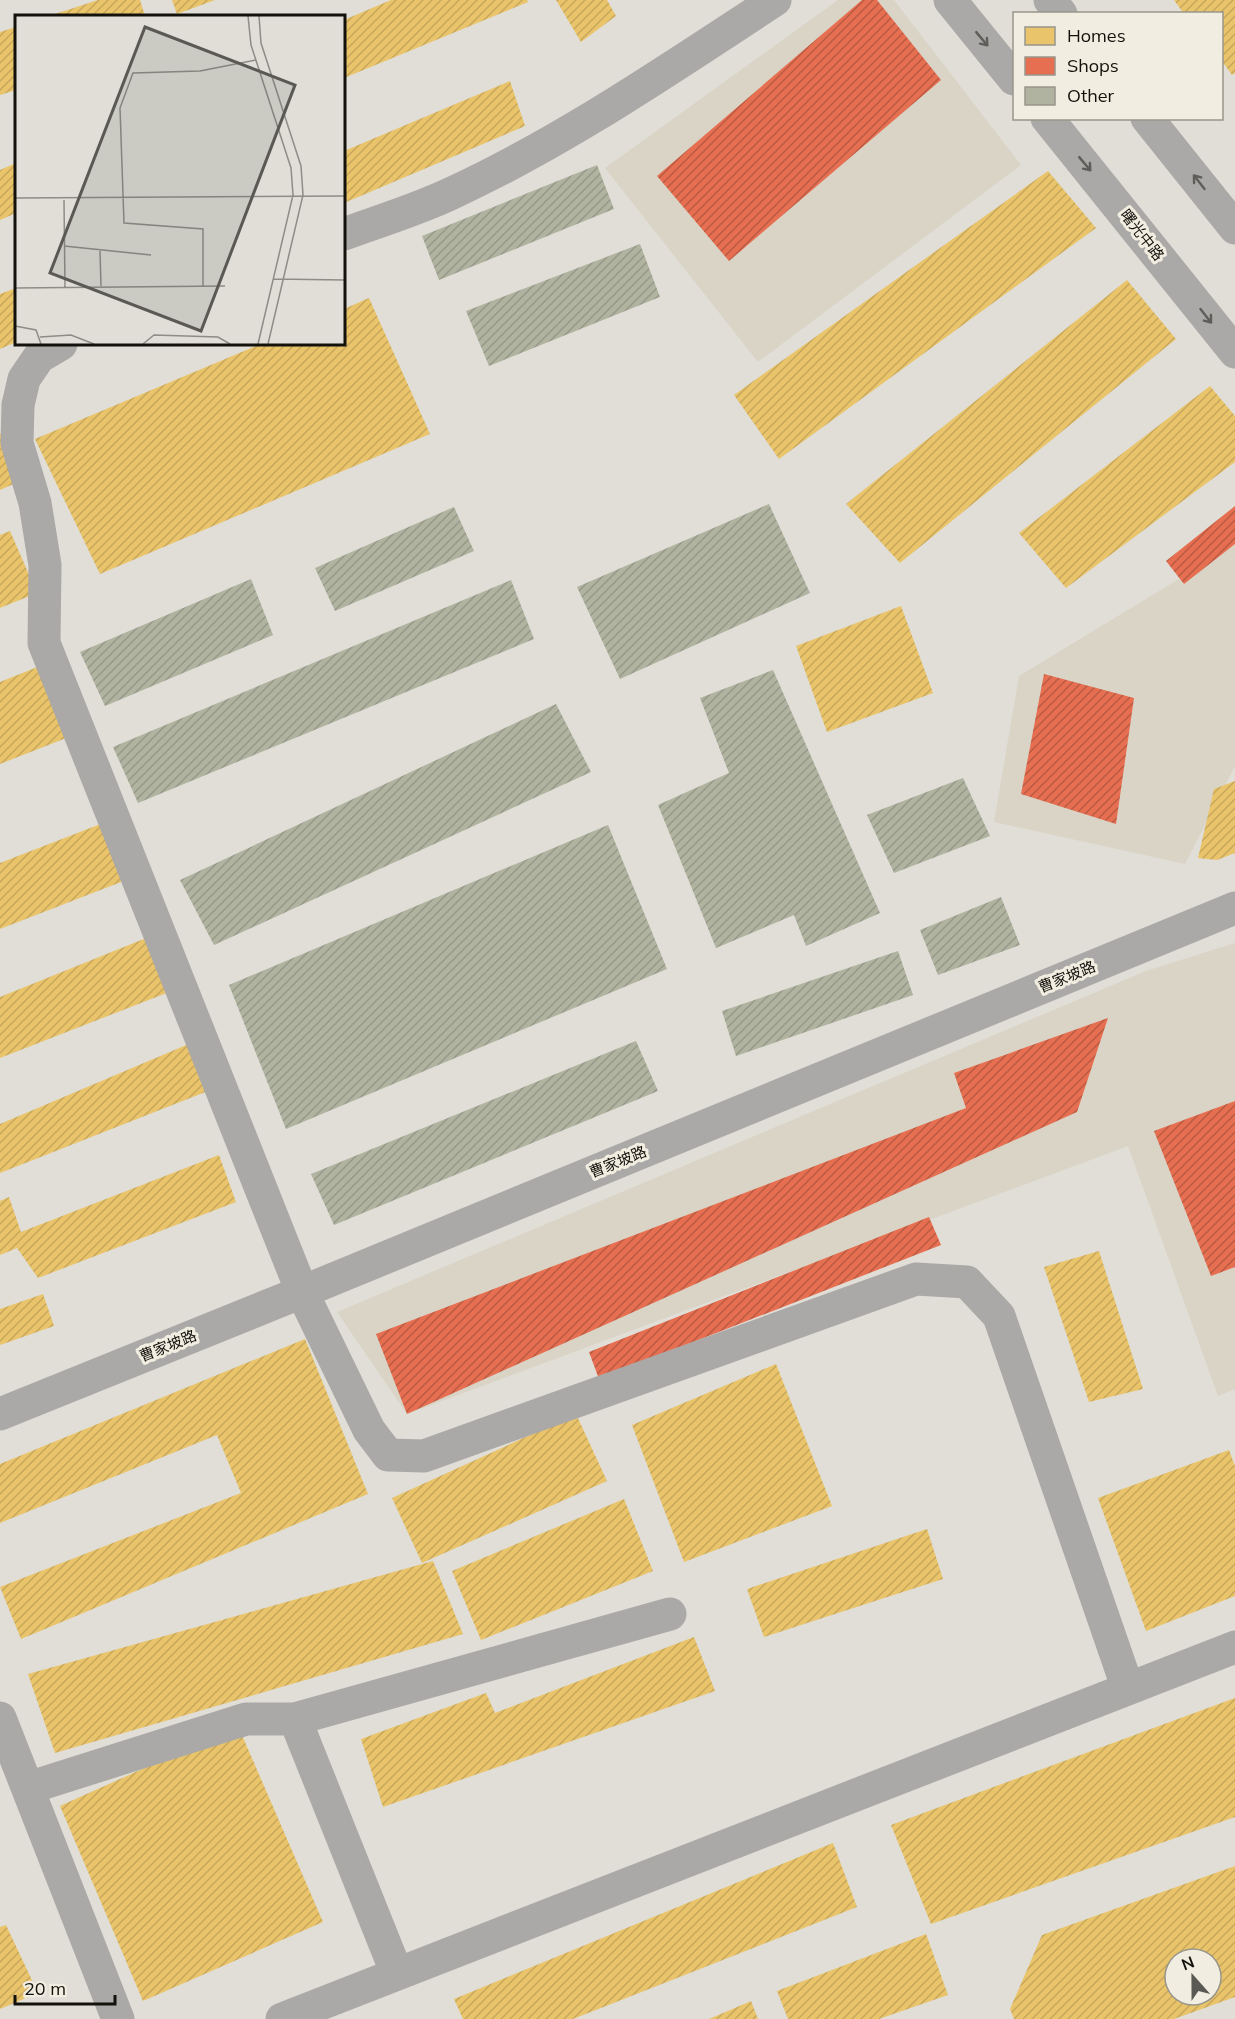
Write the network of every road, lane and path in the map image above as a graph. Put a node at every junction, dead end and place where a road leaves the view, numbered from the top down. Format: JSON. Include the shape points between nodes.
{"nodes":[{"id":1,"x":775,"y":0,"type":"edge"},
{"id":2,"x":950,"y":0,"type":"edge"},
{"id":3,"x":1050,"y":0,"type":"edge"},
{"id":4,"x":1059,"y":12,"type":"edge"},
{"id":5,"x":1013,"y":78,"type":"edge"},
{"id":6,"x":1049,"y":120,"type":"edge"},
{"id":7,"x":1150,"y":120,"type":"edge"},
{"id":8,"x":1235,"y":228,"type":"edge"},
{"id":9,"x":345,"y":234,"type":"edge"},
{"id":10,"x":59,"y":345,"type":"edge"},
{"id":11,"x":1235,"y":352,"type":"edge"},
{"id":12,"x":1235,"y":908,"type":"edge"},
{"id":13,"x":302,"y":1292,"type":"junction"},
{"id":14,"x":0,"y":1414,"type":"edge"},
{"id":15,"x":670,"y":1614,"type":"dead end"},
{"id":16,"x":1235,"y":1647,"type":"edge"},
{"id":17,"x":1128,"y":1689,"type":"junction"},
{"id":18,"x":0,"y":1718,"type":"edge"},
{"id":19,"x":295,"y":1719,"type":"junction"},
{"id":20,"x":28,"y":1788,"type":"junction"},
{"id":21,"x":397,"y":1974,"type":"junction"},
{"id":22,"x":118,"y":2019,"type":"edge"},
{"id":23,"x":282,"y":2019,"type":"edge"}],
"edges":[{"from":1,"to":9,"type":"street","via":[[595,117],[514,162],[448,195]]},
{"from":2,"to":5,"type":"street","one_way":true},
{"from":3,"to":4,"type":"street"},
{"from":6,"to":11,"type":"street","name":"曙光中路","one_way":true},
{"from":8,"to":7,"type":"street","one_way":true},
{"from":10,"to":13,"type":"street","via":[[39,357],[24,379],[18,405],[17,443],[34,503],[45,565],[44,643]]},
{"from":12,"to":13,"type":"street","name":"曹家坡路"},
{"from":13,"to":14,"type":"street","name":"曹家坡路"},
{"from":13,"to":17,"type":"street","via":[[369,1430],[388,1455],[424,1456],[916,1280],[967,1282],[999,1316]]},
{"from":15,"to":19,"type":"street"},
{"from":16,"to":17,"type":"street"},
{"from":17,"to":21,"type":"street"},
{"from":18,"to":20,"type":"street"},
{"from":19,"to":20,"type":"street","via":[[246,1719]]},
{"from":19,"to":21,"type":"street"},
{"from":20,"to":22,"type":"street"},
{"from":21,"to":23,"type":"street"}]}
